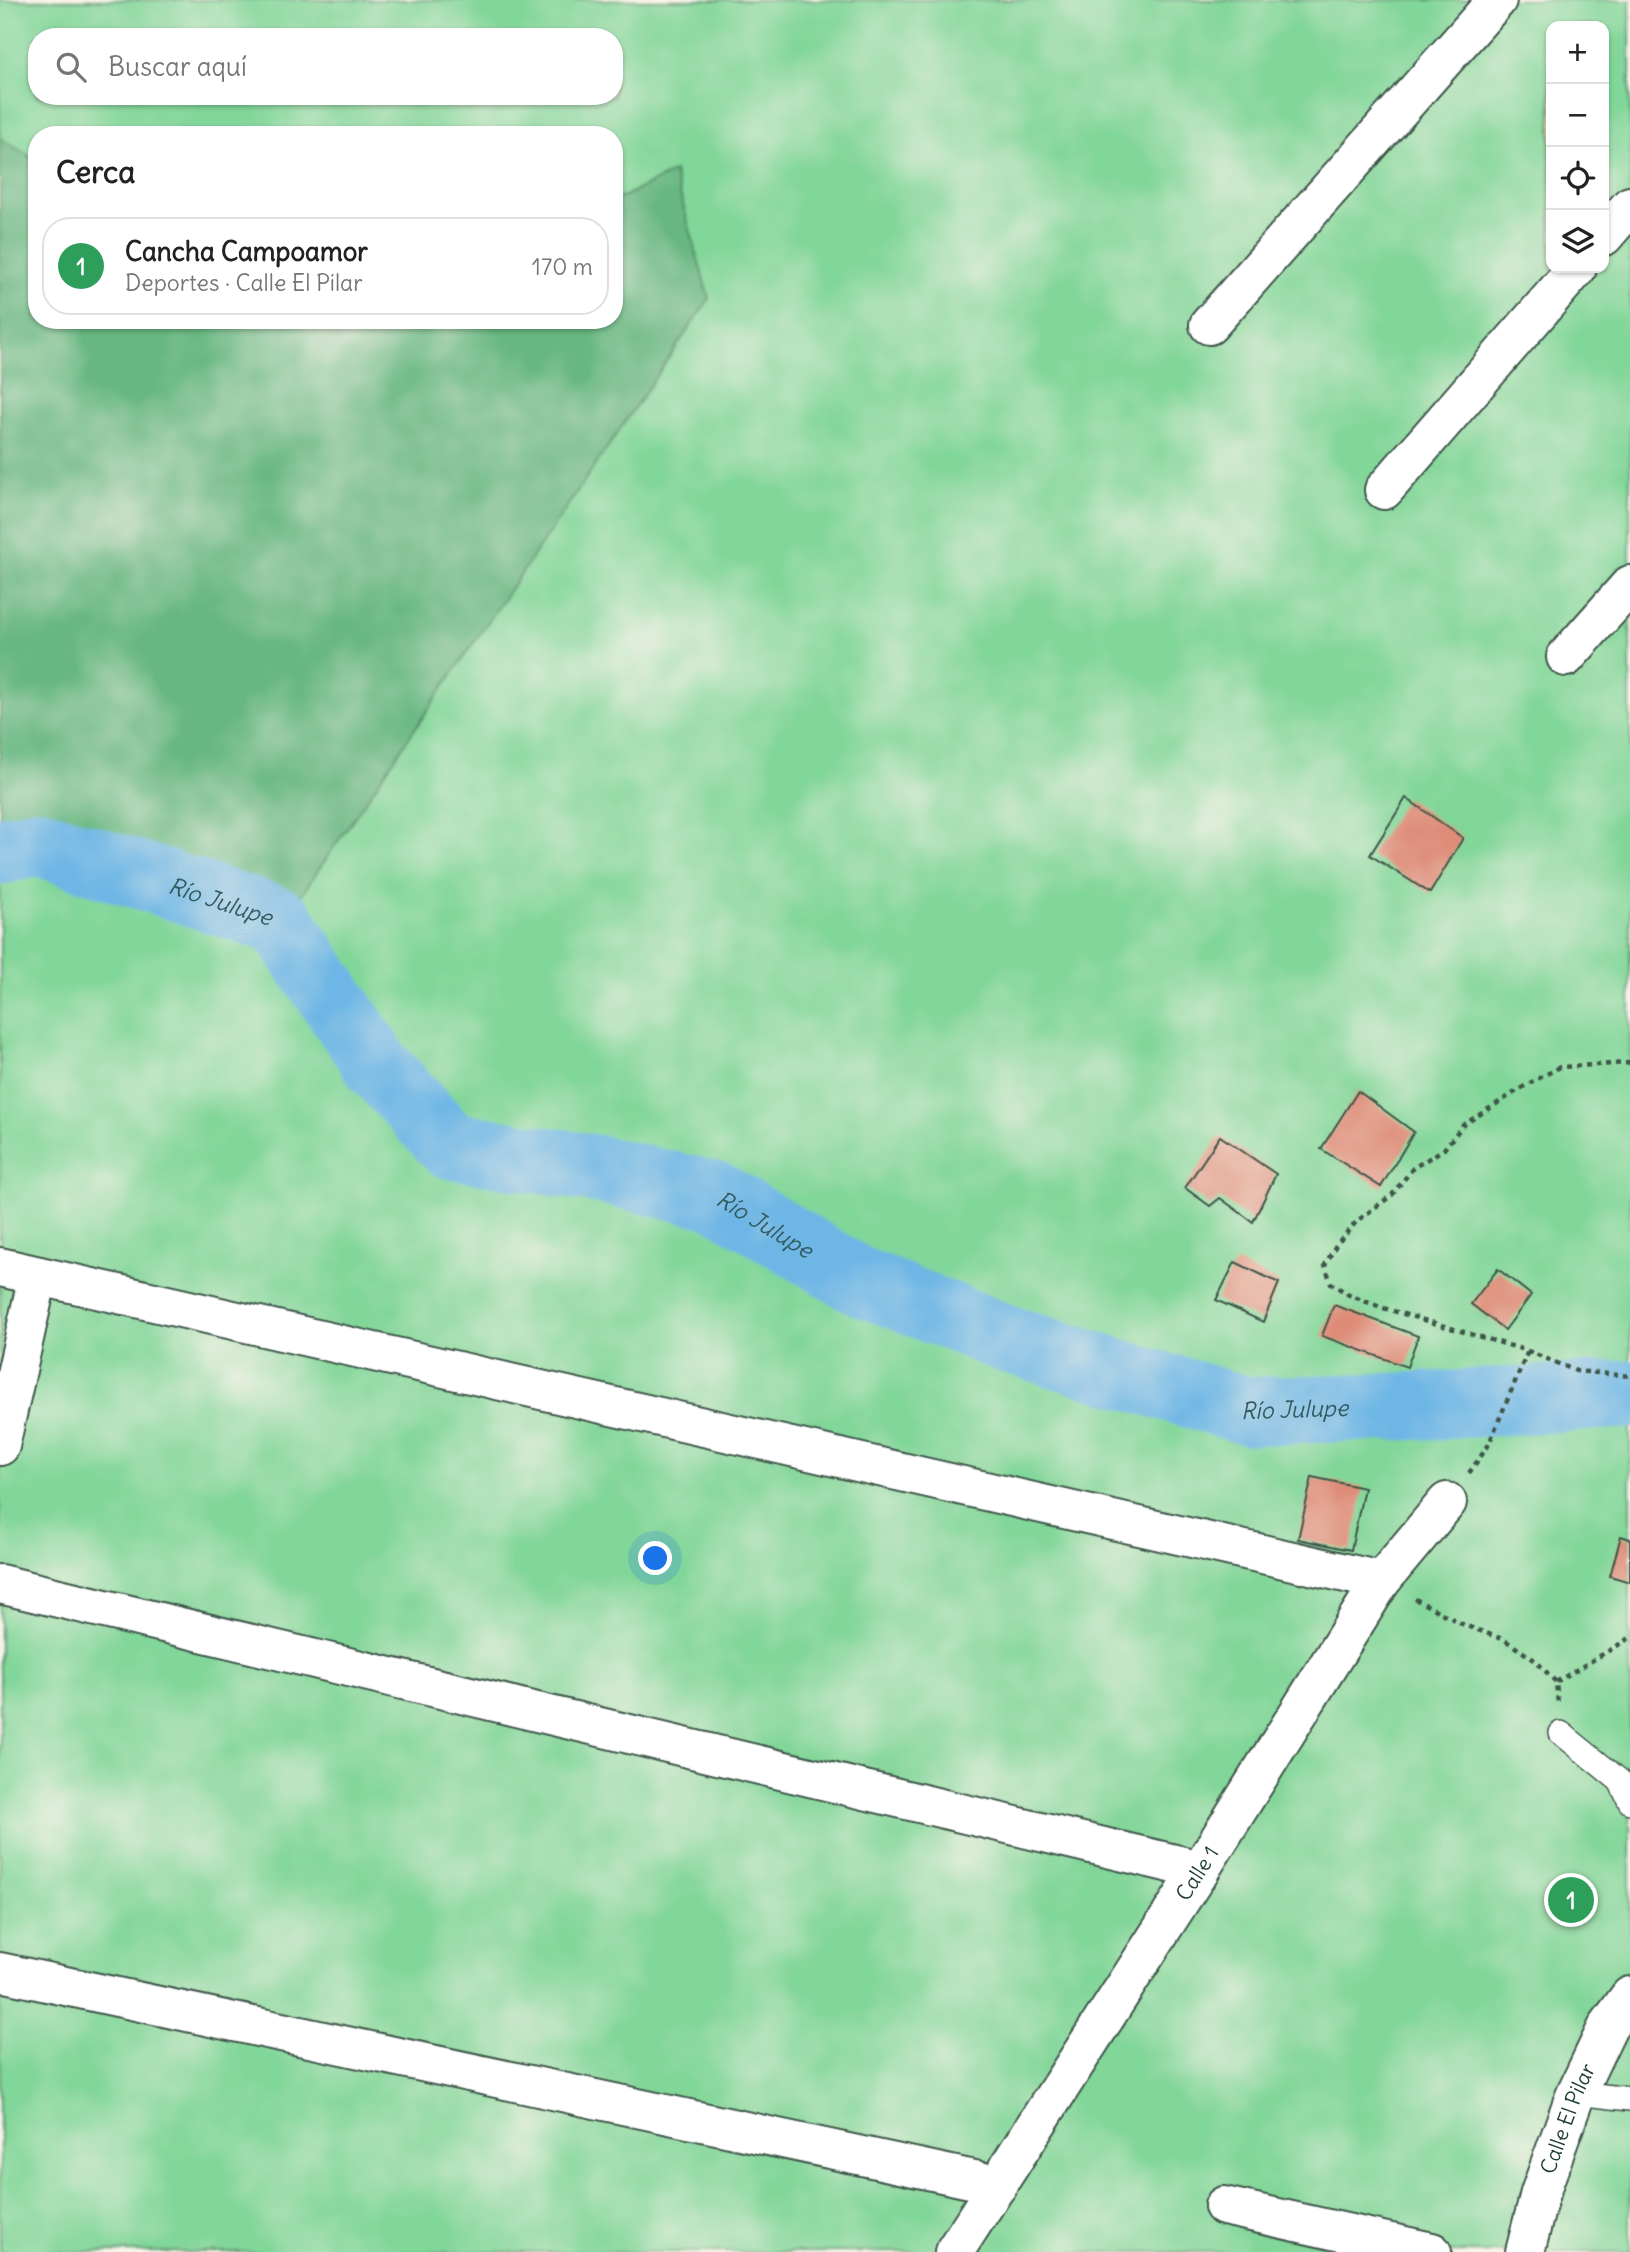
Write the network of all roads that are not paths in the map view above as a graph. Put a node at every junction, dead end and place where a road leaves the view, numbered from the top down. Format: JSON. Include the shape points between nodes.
{"nodes":[{"id":1,"x":1497,"y":0,"type":"edge"},
{"id":2,"x":1630,"y":206,"type":"edge"},
{"id":3,"x":1609,"y":230,"type":"edge"},
{"id":4,"x":1573,"y":273,"type":"edge"},
{"id":5,"x":1209,"y":325,"type":"dead end"},
{"id":6,"x":1384,"y":490,"type":"dead end"},
{"id":7,"x":1630,"y":585,"type":"edge"},
{"id":8,"x":1566,"y":657,"type":"dead end"},
{"id":9,"x":0,"y":1267,"type":"edge"},
{"id":10,"x":38,"y":1276,"type":"junction"},
{"id":11,"x":0,"y":1446,"type":"edge"},
{"id":12,"x":1447,"y":1502,"type":"dead end"},
{"id":13,"x":1381,"y":1581,"type":"junction"},
{"id":14,"x":0,"y":1584,"type":"edge"},
{"id":15,"x":1561,"y":1733,"type":"road end"},
{"id":16,"x":1630,"y":1802,"type":"edge"},
{"id":17,"x":1200,"y":1870,"type":"junction"},
{"id":18,"x":0,"y":1972,"type":"edge"},
{"id":19,"x":1630,"y":1996,"type":"edge"},
{"id":20,"x":1576,"y":2093,"type":"junction"},
{"id":21,"x":1630,"y":2099,"type":"edge"},
{"id":22,"x":998,"y":2185,"type":"junction"},
{"id":23,"x":1224,"y":2206,"type":"dead end"},
{"id":24,"x":954,"y":2252,"type":"edge"},
{"id":25,"x":1432,"y":2252,"type":"edge"},
{"id":26,"x":1525,"y":2252,"type":"edge"}],
"edges":[{"from":1,"to":5,"type":"street"},
{"from":2,"to":3,"type":"street"},
{"from":4,"to":6,"type":"street"},
{"from":7,"to":8,"type":"street"},
{"from":9,"to":10,"type":"street"},
{"from":10,"to":11,"type":"street"},
{"from":10,"to":13,"type":"street"},
{"from":12,"to":13,"type":"street","name":"Calle 1"},
{"from":13,"to":17,"type":"street","name":"Calle 1"},
{"from":14,"to":17,"type":"street"},
{"from":15,"to":16,"type":"lane","via":[[1620,1780]]},
{"from":17,"to":22,"type":"street","name":"Calle 1"},
{"from":18,"to":22,"type":"street"},
{"from":19,"to":20,"type":"street","name":"Calle El Pilar","via":[[1608,2026]]},
{"from":20,"to":21,"type":"lane"},
{"from":20,"to":26,"type":"street","name":"Calle El Pilar","via":[[1540,2193]]},
{"from":22,"to":24,"type":"street","name":"Calle 1"},
{"from":23,"to":25,"type":"street"}]}
